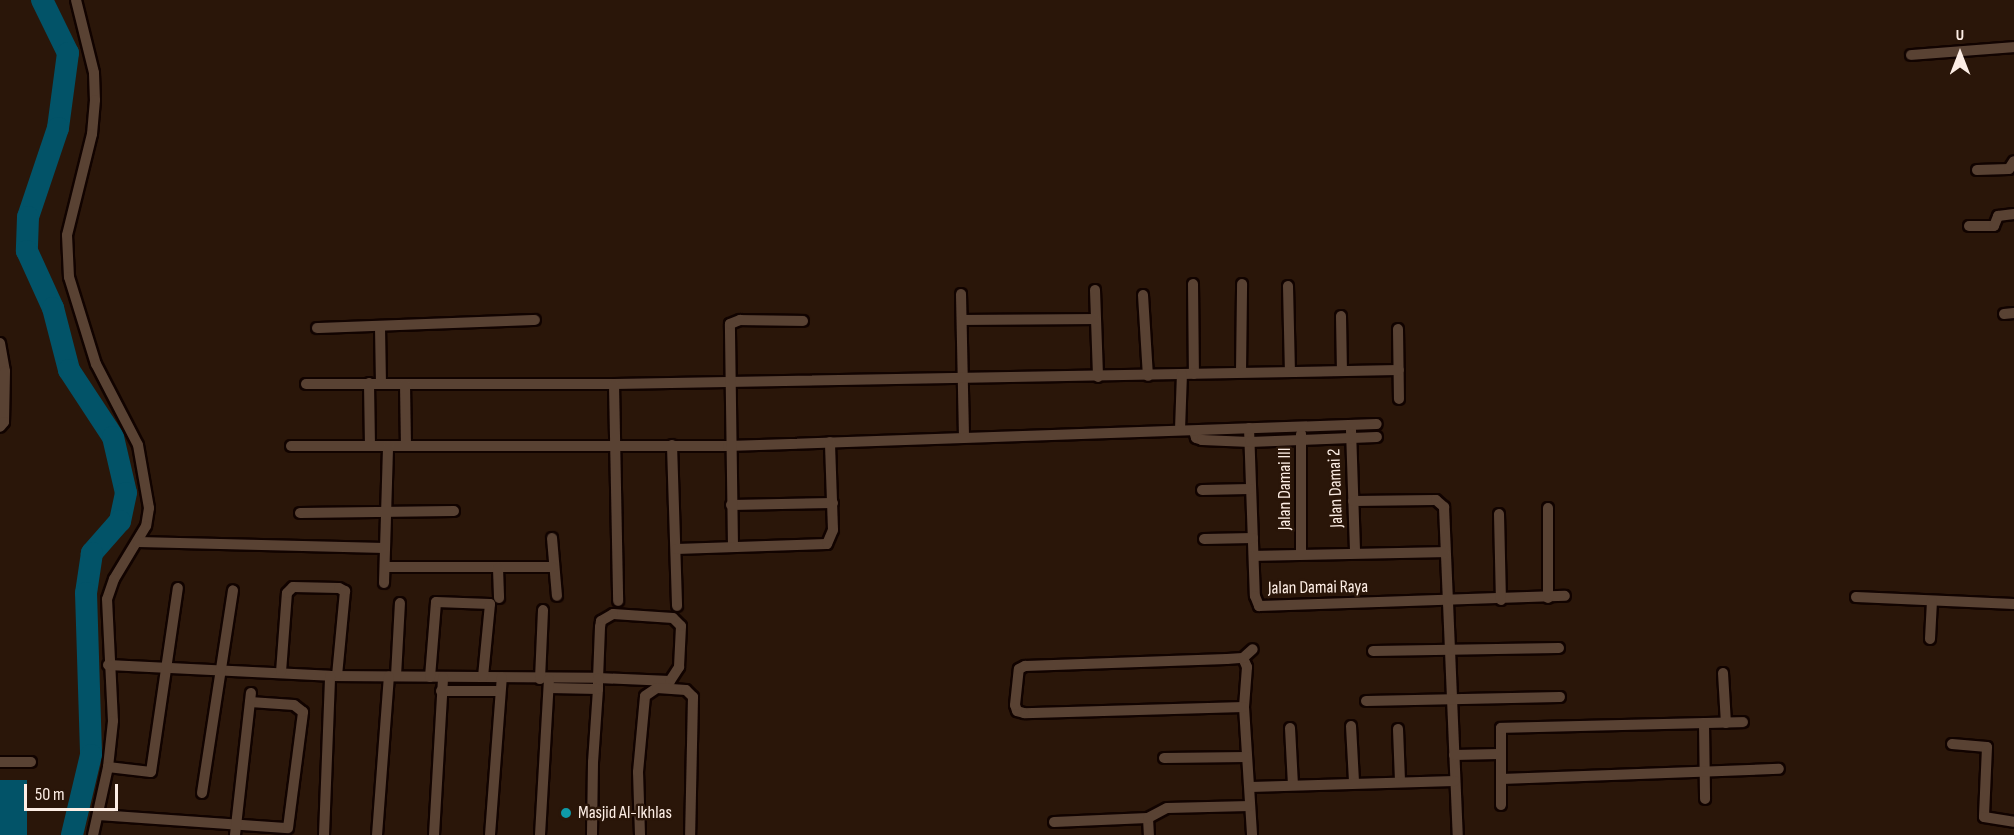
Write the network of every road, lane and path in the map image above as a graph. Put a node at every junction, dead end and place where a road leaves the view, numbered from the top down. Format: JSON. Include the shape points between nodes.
{"nodes":[{"id":1,"x":76,"y":0,"type":"edge"},
{"id":2,"x":2014,"y":47,"type":"edge"},
{"id":3,"x":1911,"y":55,"type":"dead end"},
{"id":4,"x":2014,"y":161,"type":"edge"},
{"id":5,"x":1977,"y":170,"type":"dead end"},
{"id":6,"x":2014,"y":214,"type":"edge"},
{"id":7,"x":1969,"y":226,"type":"dead end"},
{"id":8,"x":1192,"y":284,"type":"dead end"},
{"id":9,"x":1242,"y":284,"type":"dead end"},
{"id":10,"x":1288,"y":286,"type":"dead end"},
{"id":11,"x":1095,"y":290,"type":"dead end"},
{"id":12,"x":962,"y":294,"type":"dead end"},
{"id":13,"x":1143,"y":295,"type":"dead end"},
{"id":14,"x":1341,"y":316,"type":"dead end"},
{"id":15,"x":535,"y":320,"type":"dead end"},
{"id":16,"x":962,"y":320,"type":"junction"},
{"id":17,"x":1095,"y":320,"type":"junction"},
{"id":18,"x":803,"y":321,"type":"dead end"},
{"id":19,"x":380,"y":327,"type":"junction"},
{"id":20,"x":317,"y":328,"type":"dead end"},
{"id":21,"x":1398,"y":329,"type":"dead end"},
{"id":22,"x":0,"y":343,"type":"edge"},
{"id":23,"x":1399,"y":370,"type":"junction"},
{"id":24,"x":2,"y":371,"type":"edge"},
{"id":25,"x":1342,"y":371,"type":"junction"},
{"id":26,"x":1241,"y":372,"type":"junction"},
{"id":27,"x":1290,"y":372,"type":"junction"},
{"id":28,"x":1188,"y":374,"type":"junction"},
{"id":29,"x":962,"y":376,"type":"junction"},
{"id":30,"x":1148,"y":376,"type":"junction"},
{"id":31,"x":1098,"y":377,"type":"junction"},
{"id":32,"x":728,"y":380,"type":"junction"},
{"id":33,"x":381,"y":382,"type":"junction"},
{"id":34,"x":369,"y":383,"type":"junction"},
{"id":35,"x":306,"y":384,"type":"dead end"},
{"id":36,"x":405,"y":384,"type":"junction"},
{"id":37,"x":614,"y":384,"type":"junction"},
{"id":38,"x":1399,"y":399,"type":"dead end"},
{"id":39,"x":1352,"y":424,"type":"junction"},
{"id":40,"x":1377,"y":424,"type":"dead end"},
{"id":41,"x":1301,"y":426,"type":"junction"},
{"id":42,"x":0,"y":427,"type":"edge"},
{"id":43,"x":1249,"y":428,"type":"junction"},
{"id":44,"x":1180,"y":430,"type":"junction"},
{"id":45,"x":1194,"y":431,"type":"junction"},
{"id":46,"x":1351,"y":436,"type":"junction"},
{"id":47,"x":964,"y":437,"type":"junction"},
{"id":48,"x":1377,"y":437,"type":"dead end"},
{"id":49,"x":1301,"y":438,"type":"junction"},
{"id":50,"x":830,"y":442,"type":"junction"},
{"id":51,"x":1250,"y":442,"type":"junction"},
{"id":52,"x":406,"y":445,"type":"junction"},
{"id":53,"x":615,"y":445,"type":"junction"},
{"id":54,"x":672,"y":445,"type":"junction"},
{"id":55,"x":291,"y":446,"type":"dead end"},
{"id":56,"x":370,"y":446,"type":"junction"},
{"id":57,"x":388,"y":446,"type":"junction"},
{"id":58,"x":728,"y":446,"type":"junction"},
{"id":59,"x":1250,"y":489,"type":"junction"},
{"id":60,"x":1202,"y":490,"type":"dead end"},
{"id":61,"x":1353,"y":501,"type":"junction"},
{"id":62,"x":833,"y":503,"type":"junction"},
{"id":63,"x":731,"y":505,"type":"junction"},
{"id":64,"x":1548,"y":508,"type":"dead end"},
{"id":65,"x":385,"y":510,"type":"junction"},
{"id":66,"x":454,"y":511,"type":"dead end"},
{"id":67,"x":300,"y":513,"type":"dead end"},
{"id":68,"x":1499,"y":514,"type":"dead end"},
{"id":69,"x":552,"y":538,"type":"dead end"},
{"id":70,"x":1253,"y":538,"type":"junction"},
{"id":71,"x":1204,"y":539,"type":"dead end"},
{"id":72,"x":138,"y":542,"type":"junction"},
{"id":73,"x":733,"y":547,"type":"junction"},
{"id":74,"x":385,"y":548,"type":"junction"},
{"id":75,"x":676,"y":549,"type":"junction"},
{"id":76,"x":1355,"y":551,"type":"junction"},
{"id":77,"x":1445,"y":552,"type":"junction"},
{"id":78,"x":1301,"y":553,"type":"junction"},
{"id":79,"x":1254,"y":556,"type":"junction"},
{"id":80,"x":385,"y":567,"type":"junction"},
{"id":81,"x":553,"y":567,"type":"junction"},
{"id":82,"x":498,"y":568,"type":"junction"},
{"id":83,"x":384,"y":584,"type":"dead end"},
{"id":84,"x":178,"y":588,"type":"dead end"},
{"id":85,"x":233,"y":590,"type":"dead end"},
{"id":86,"x":556,"y":596,"type":"dead end"},
{"id":87,"x":1565,"y":596,"type":"dead end"},
{"id":88,"x":1856,"y":597,"type":"dead end"},
{"id":89,"x":500,"y":598,"type":"dead end"},
{"id":90,"x":1548,"y":598,"type":"junction"},
{"id":91,"x":1501,"y":600,"type":"junction"},
{"id":92,"x":618,"y":601,"type":"dead end"},
{"id":93,"x":1450,"y":601,"type":"junction"},
{"id":94,"x":1932,"y":601,"type":"junction"},
{"id":95,"x":400,"y":603,"type":"dead end"},
{"id":96,"x":2014,"y":604,"type":"edge"},
{"id":97,"x":677,"y":606,"type":"dead end"},
{"id":98,"x":543,"y":610,"type":"dead end"},
{"id":99,"x":1930,"y":639,"type":"dead end"},
{"id":100,"x":1560,"y":648,"type":"dead end"},
{"id":101,"x":1253,"y":649,"type":"dead end"},
{"id":102,"x":1373,"y":651,"type":"dead end"},
{"id":103,"x":1450,"y":651,"type":"junction"},
{"id":104,"x":1243,"y":658,"type":"junction"},
{"id":105,"x":108,"y":665,"type":"junction"},
{"id":106,"x":165,"y":669,"type":"junction"},
{"id":107,"x":219,"y":670,"type":"junction"},
{"id":108,"x":281,"y":672,"type":"junction"},
{"id":109,"x":1723,"y":673,"type":"dead end"},
{"id":110,"x":334,"y":676,"type":"junction"},
{"id":111,"x":392,"y":676,"type":"junction"},
{"id":112,"x":430,"y":677,"type":"junction"},
{"id":113,"x":443,"y":677,"type":"junction"},
{"id":114,"x":483,"y":677,"type":"junction"},
{"id":115,"x":502,"y":678,"type":"junction"},
{"id":116,"x":598,"y":678,"type":"junction"},
{"id":117,"x":546,"y":682,"type":"junction"},
{"id":118,"x":598,"y":689,"type":"junction"},
{"id":119,"x":441,"y":691,"type":"junction"},
{"id":120,"x":498,"y":691,"type":"junction"},
{"id":121,"x":1560,"y":697,"type":"dead end"},
{"id":122,"x":1451,"y":698,"type":"junction"},
{"id":123,"x":1366,"y":701,"type":"dead end"},
{"id":124,"x":1244,"y":707,"type":"junction"},
{"id":125,"x":1743,"y":722,"type":"dead end"},
{"id":126,"x":1704,"y":723,"type":"junction"},
{"id":127,"x":1726,"y":723,"type":"junction"},
{"id":128,"x":1351,"y":726,"type":"dead end"},
{"id":129,"x":1290,"y":728,"type":"dead end"},
{"id":130,"x":1398,"y":729,"type":"dead end"},
{"id":131,"x":1952,"y":744,"type":"dead end"},
{"id":132,"x":1499,"y":754,"type":"junction"},
{"id":133,"x":1454,"y":755,"type":"junction"},
{"id":134,"x":1247,"y":757,"type":"junction"},
{"id":135,"x":1164,"y":758,"type":"dead end"},
{"id":136,"x":0,"y":762,"type":"edge"},
{"id":137,"x":31,"y":762,"type":"dead end"},
{"id":138,"x":108,"y":766,"type":"junction"},
{"id":139,"x":1779,"y":769,"type":"dead end"},
{"id":140,"x":1706,"y":773,"type":"junction"},
{"id":141,"x":1501,"y":779,"type":"junction"},
{"id":142,"x":1400,"y":780,"type":"junction"},
{"id":143,"x":1455,"y":781,"type":"junction"},
{"id":144,"x":1354,"y":782,"type":"junction"},
{"id":145,"x":1293,"y":784,"type":"junction"},
{"id":146,"x":1250,"y":787,"type":"junction"},
{"id":147,"x":202,"y":793,"type":"dead end"},
{"id":148,"x":1705,"y":800,"type":"dead end"},
{"id":149,"x":1501,"y":805,"type":"dead end"},
{"id":150,"x":1250,"y":806,"type":"junction"},
{"id":151,"x":100,"y":815,"type":"junction"},
{"id":152,"x":1149,"y":818,"type":"junction"},
{"id":153,"x":235,"y":822,"type":"junction"},
{"id":154,"x":1054,"y":822,"type":"dead end"},
{"id":155,"x":2014,"y":822,"type":"edge"},
{"id":156,"x":93,"y":835,"type":"edge"},
{"id":157,"x":235,"y":835,"type":"edge"},
{"id":158,"x":324,"y":835,"type":"edge"},
{"id":159,"x":377,"y":835,"type":"edge"},
{"id":160,"x":434,"y":835,"type":"edge"},
{"id":161,"x":490,"y":835,"type":"edge"},
{"id":162,"x":540,"y":835,"type":"edge"},
{"id":163,"x":592,"y":835,"type":"edge"},
{"id":164,"x":640,"y":835,"type":"edge"},
{"id":165,"x":690,"y":835,"type":"edge"},
{"id":166,"x":1149,"y":835,"type":"edge"},
{"id":167,"x":1252,"y":835,"type":"edge"},
{"id":168,"x":1458,"y":835,"type":"edge"}],
"edges":[{"from":1,"to":72,"type":"street","via":[[94,74],[95,100],[92,134],[67,235],[69,276],[96,364],[138,445],[149,508]]},
{"from":2,"to":3,"type":"street"},
{"from":4,"to":5,"type":"street","via":[[2009,169]]},
{"from":6,"to":7,"type":"street","via":[[1998,216],[1994,226]]},
{"from":8,"to":28,"type":"street"},
{"from":9,"to":26,"type":"street"},
{"from":10,"to":27,"type":"street"},
{"from":11,"to":17,"type":"street"},
{"from":12,"to":16,"type":"street"},
{"from":13,"to":30,"type":"street"},
{"from":14,"to":25,"type":"street"},
{"from":15,"to":19,"type":"street"},
{"from":16,"to":17,"type":"street"},
{"from":16,"to":29,"type":"street"},
{"from":17,"to":31,"type":"street"},
{"from":18,"to":32,"type":"street","via":[[740,320],[730,324]]},
{"from":19,"to":20,"type":"street"},
{"from":19,"to":33,"type":"street"},
{"from":21,"to":23,"type":"street"},
{"from":22,"to":24,"type":"street"},
{"from":23,"to":25,"type":"street"},
{"from":23,"to":38,"type":"street"},
{"from":24,"to":42,"type":"street","via":[[4,422]]},
{"from":25,"to":27,"type":"street"},
{"from":26,"to":27,"type":"street"},
{"from":26,"to":28,"type":"street"},
{"from":28,"to":30,"type":"street"},
{"from":28,"to":44,"type":"street"},
{"from":29,"to":31,"type":"street"},
{"from":29,"to":32,"type":"street"},
{"from":29,"to":47,"type":"street"},
{"from":30,"to":31,"type":"street"},
{"from":32,"to":37,"type":"street"},
{"from":32,"to":58,"type":"street"},
{"from":33,"to":34,"type":"street"},
{"from":33,"to":36,"type":"street"},
{"from":34,"to":35,"type":"street"},
{"from":34,"to":56,"type":"street"},
{"from":36,"to":37,"type":"street"},
{"from":36,"to":52,"type":"street"},
{"from":37,"to":53,"type":"street"},
{"from":39,"to":40,"type":"street"},
{"from":39,"to":41,"type":"street"},
{"from":39,"to":46,"type":"street","name":"Jalan Damai 2"},
{"from":41,"to":43,"type":"street"},
{"from":41,"to":49,"type":"street","name":"Jalan Damai III"},
{"from":43,"to":45,"type":"street"},
{"from":43,"to":51,"type":"street","name":"Jalan Damai Raya"},
{"from":44,"to":45,"type":"street"},
{"from":44,"to":47,"type":"street"},
{"from":45,"to":51,"type":"street","via":[[1198,439]]},
{"from":46,"to":48,"type":"street"},
{"from":46,"to":49,"type":"street"},
{"from":46,"to":61,"type":"street","name":"Jalan Damai 2"},
{"from":47,"to":50,"type":"street"},
{"from":49,"to":51,"type":"street"},
{"from":49,"to":78,"type":"street","name":"Jalan Damai III"},
{"from":50,"to":58,"type":"street"},
{"from":50,"to":62,"type":"street"},
{"from":51,"to":59,"type":"street","name":"Jalan Damai Raya"},
{"from":52,"to":53,"type":"street"},
{"from":52,"to":57,"type":"street"},
{"from":53,"to":54,"type":"street"},
{"from":53,"to":92,"type":"street"},
{"from":54,"to":58,"type":"street"},
{"from":54,"to":75,"type":"street"},
{"from":55,"to":56,"type":"street"},
{"from":56,"to":57,"type":"street"},
{"from":57,"to":65,"type":"street"},
{"from":58,"to":63,"type":"street"},
{"from":59,"to":60,"type":"street"},
{"from":59,"to":70,"type":"street","name":"Jalan Damai Raya"},
{"from":61,"to":76,"type":"street","name":"Jalan Damai 2"},
{"from":61,"to":77,"type":"street","via":[[1441,502]]},
{"from":62,"to":63,"type":"street"},
{"from":62,"to":73,"type":"street","via":[[833,536],[827,544]]},
{"from":63,"to":73,"type":"street"},
{"from":64,"to":90,"type":"street"},
{"from":65,"to":66,"type":"street"},
{"from":65,"to":67,"type":"street"},
{"from":65,"to":74,"type":"street"},
{"from":68,"to":91,"type":"street"},
{"from":69,"to":81,"type":"street"},
{"from":70,"to":71,"type":"street"},
{"from":70,"to":79,"type":"street","name":"Jalan Damai Raya"},
{"from":72,"to":74,"type":"street"},
{"from":72,"to":105,"type":"street","via":[[114,579],[107,599]]},
{"from":73,"to":75,"type":"street"},
{"from":74,"to":80,"type":"street"},
{"from":75,"to":97,"type":"street"},
{"from":76,"to":77,"type":"street"},
{"from":76,"to":78,"type":"street"},
{"from":77,"to":93,"type":"street"},
{"from":78,"to":79,"type":"street"},
{"from":79,"to":93,"type":"street","name":"Jalan Damai Raya","via":[[1259,606]]},
{"from":80,"to":82,"type":"street"},
{"from":80,"to":83,"type":"street"},
{"from":81,"to":82,"type":"street"},
{"from":81,"to":86,"type":"street"},
{"from":82,"to":89,"type":"street"},
{"from":84,"to":106,"type":"street"},
{"from":85,"to":107,"type":"street"},
{"from":87,"to":90,"type":"street"},
{"from":88,"to":94,"type":"street"},
{"from":90,"to":91,"type":"street"},
{"from":91,"to":93,"type":"street"},
{"from":93,"to":103,"type":"street"},
{"from":94,"to":96,"type":"street"},
{"from":94,"to":99,"type":"street"},
{"from":95,"to":111,"type":"street"},
{"from":98,"to":117,"type":"street"},
{"from":100,"to":103,"type":"street"},
{"from":101,"to":104,"type":"street"},
{"from":102,"to":103,"type":"street"},
{"from":103,"to":122,"type":"street"},
{"from":104,"to":124,"type":"street","via":[[1247,667]]},
{"from":104,"to":124,"type":"street","via":[[1025,666],[1019,669],[1015,705],[1017,711],[1024,713]]},
{"from":105,"to":106,"type":"street"},
{"from":105,"to":138,"type":"street","via":[[113,721]]},
{"from":106,"to":107,"type":"street"},
{"from":106,"to":138,"type":"street","via":[[151,772]]},
{"from":107,"to":108,"type":"street"},
{"from":107,"to":147,"type":"street"},
{"from":108,"to":110,"type":"street"},
{"from":108,"to":110,"type":"street","via":[[287,593],[293,587],[339,588],[345,591]]},
{"from":109,"to":127,"type":"street"},
{"from":110,"to":111,"type":"street"},
{"from":110,"to":158,"type":"street"},
{"from":111,"to":112,"type":"street"},
{"from":111,"to":159,"type":"street"},
{"from":112,"to":113,"type":"street"},
{"from":112,"to":114,"type":"street","via":[[436,602],[490,604]]},
{"from":113,"to":114,"type":"street"},
{"from":113,"to":119,"type":"street"},
{"from":114,"to":115,"type":"street"},
{"from":115,"to":117,"type":"street"},
{"from":115,"to":120,"type":"street"},
{"from":116,"to":116,"type":"street","via":[[675,678],[679,667],[679,620],[664,616],[602,617]]},
{"from":116,"to":117,"type":"street"},
{"from":116,"to":118,"type":"street"},
{"from":117,"to":118,"type":"street"},
{"from":117,"to":162,"type":"street"},
{"from":118,"to":163,"type":"street"},
{"from":119,"to":120,"type":"street"},
{"from":119,"to":160,"type":"street"},
{"from":120,"to":161,"type":"street"},
{"from":121,"to":122,"type":"street"},
{"from":122,"to":123,"type":"street"},
{"from":122,"to":133,"type":"street"},
{"from":124,"to":134,"type":"street"},
{"from":125,"to":127,"type":"street"},
{"from":126,"to":127,"type":"street"},
{"from":126,"to":132,"type":"street","via":[[1506,728],[1500,733]]},
{"from":126,"to":140,"type":"street"},
{"from":128,"to":144,"type":"street"},
{"from":129,"to":145,"type":"street"},
{"from":130,"to":142,"type":"street"},
{"from":131,"to":155,"type":"street","via":[[1987,747],[1984,817]]},
{"from":132,"to":133,"type":"street"},
{"from":132,"to":141,"type":"street"},
{"from":133,"to":143,"type":"street"},
{"from":134,"to":135,"type":"street"},
{"from":134,"to":146,"type":"street"},
{"from":136,"to":137,"type":"street"},
{"from":138,"to":151,"type":"street"},
{"from":139,"to":140,"type":"street"},
{"from":140,"to":141,"type":"street"},
{"from":140,"to":148,"type":"street"},
{"from":141,"to":149,"type":"street"},
{"from":142,"to":143,"type":"street"},
{"from":142,"to":144,"type":"street"},
{"from":143,"to":168,"type":"street"},
{"from":144,"to":145,"type":"street"},
{"from":145,"to":146,"type":"street"},
{"from":146,"to":150,"type":"street"},
{"from":150,"to":152,"type":"street","via":[[1167,808]]},
{"from":150,"to":167,"type":"street"},
{"from":151,"to":153,"type":"street"},
{"from":151,"to":156,"type":"street"},
{"from":152,"to":154,"type":"street"},
{"from":152,"to":166,"type":"street"},
{"from":153,"to":153,"type":"street","via":[[286,829],[290,826],[303,712],[294,705],[250,698]]},
{"from":153,"to":157,"type":"street"},
{"from":164,"to":165,"type":"street","via":[[638,772],[645,696],[657,688],[686,690],[693,697]]}]}
